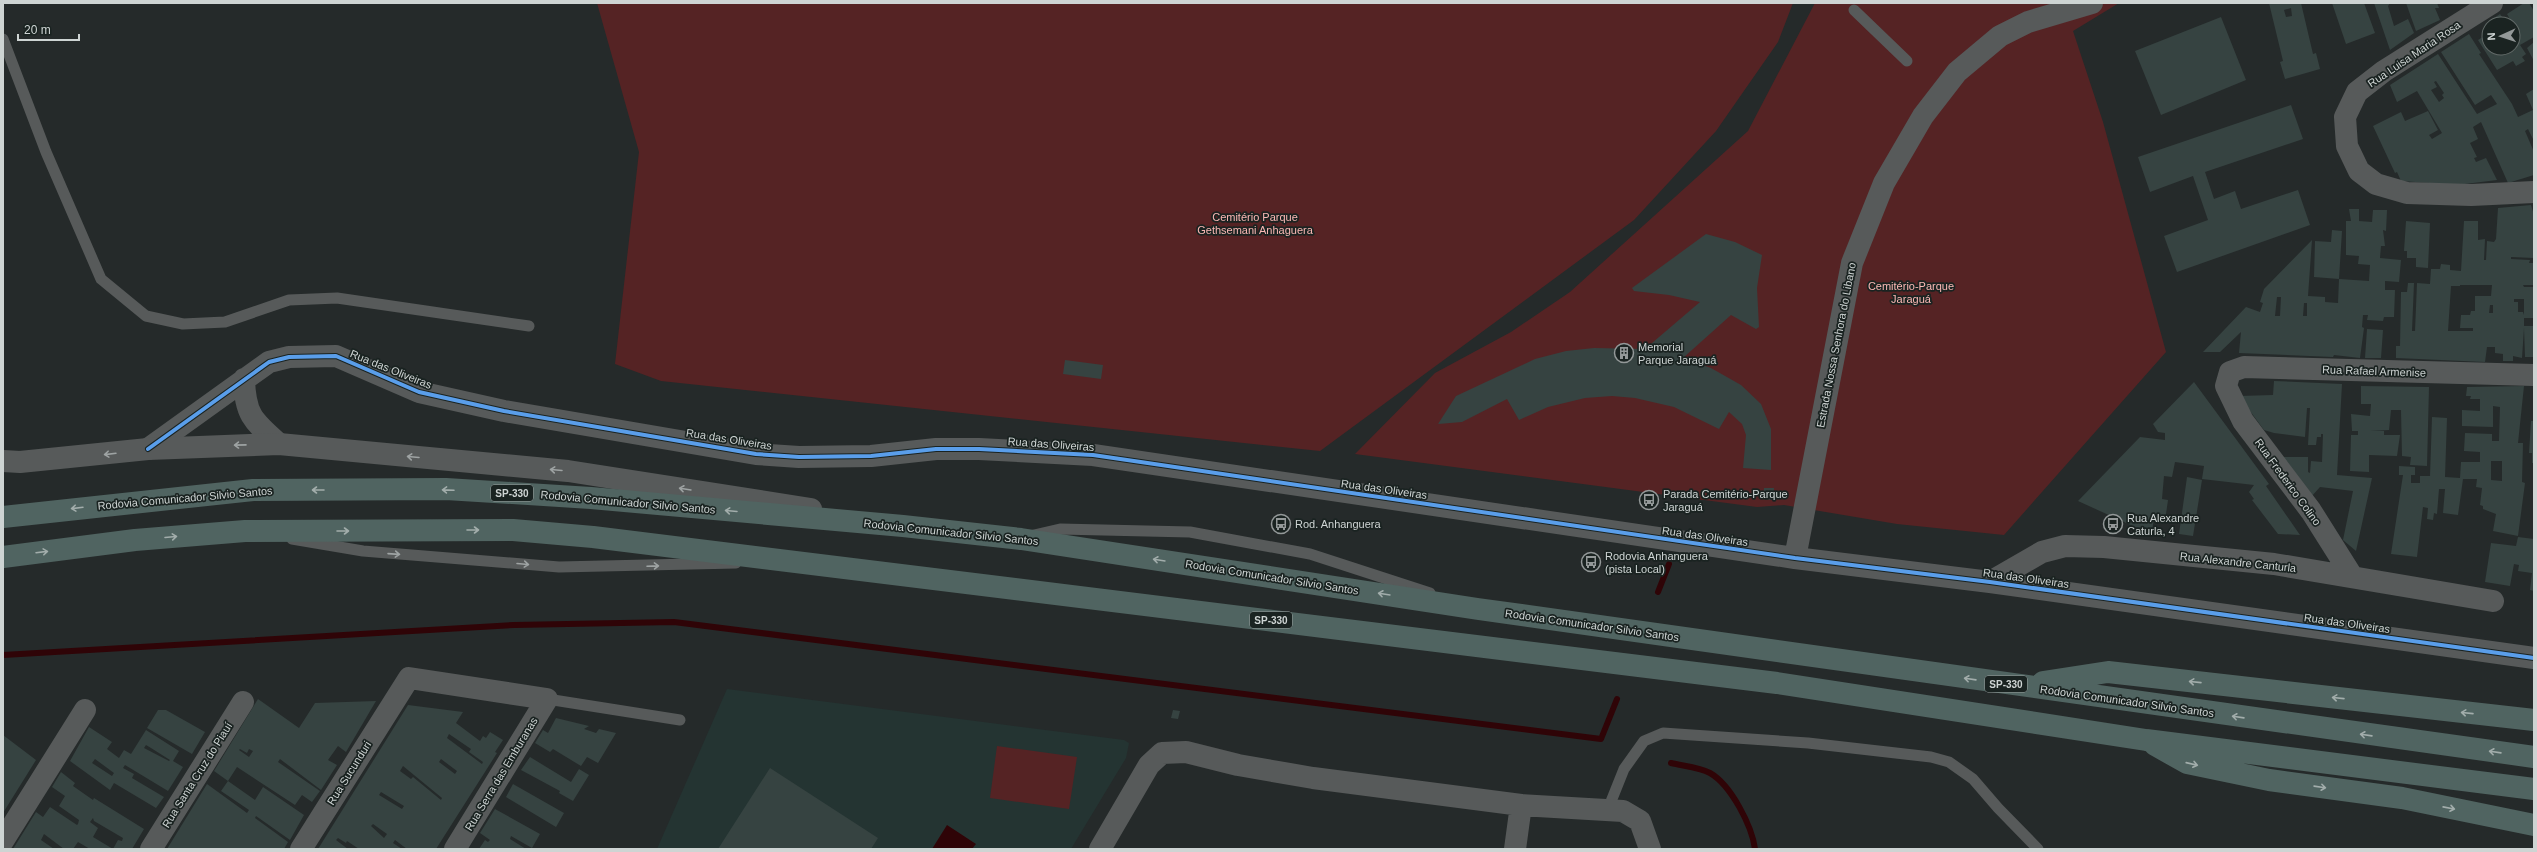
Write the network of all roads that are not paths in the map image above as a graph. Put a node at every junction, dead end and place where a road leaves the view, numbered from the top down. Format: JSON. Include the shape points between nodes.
{"nodes":[{"id":1,"x":2092,"y":3,"type":"edge"},
{"id":2,"x":2492,"y":3,"type":"edge"},
{"id":3,"x":1854,"y":10,"type":"dead end"},
{"id":4,"x":3,"y":39,"type":"edge"},
{"id":5,"x":1907,"y":62,"type":"dead end"},
{"id":6,"x":2534,"y":192,"type":"edge"},
{"id":7,"x":530,"y":326,"type":"dead end"},
{"id":8,"x":2534,"y":375,"type":"edge"},
{"id":9,"x":244,"y":379,"type":"junction"},
{"id":10,"x":2226,"y":386,"type":"joint"},
{"id":11,"x":279,"y":444,"type":"junction"},
{"id":12,"x":148,"y":449,"type":"junction"},
{"id":13,"x":3,"y":461,"type":"edge"},
{"id":14,"x":3,"y":517,"type":"edge"},
{"id":15,"x":902,"y":526,"type":"junction"},
{"id":16,"x":244,"y":531,"type":"junction"},
{"id":17,"x":1021,"y":539,"type":"junction"},
{"id":18,"x":3,"y":557,"type":"edge"},
{"id":19,"x":1795,"y":558,"type":"junction"},
{"id":20,"x":803,"y":562,"type":"junction"},
{"id":21,"x":2352,"y":576,"type":"junction"},
{"id":22,"x":1990,"y":582,"type":"junction"},
{"id":23,"x":2493,"y":602,"type":"dead end"},
{"id":24,"x":1478,"y":609,"type":"junction"},
{"id":25,"x":2534,"y":658,"type":"edge"},
{"id":26,"x":2019,"y":686,"type":"junction"},
{"id":27,"x":547,"y":699,"type":"junction"},
{"id":28,"x":243,"y":702,"type":"dead end"},
{"id":29,"x":85,"y":710,"type":"dead end"},
{"id":30,"x":680,"y":720,"type":"dead end"},
{"id":31,"x":2534,"y":720,"type":"edge"},
{"id":32,"x":2146,"y":740,"type":"junction"},
{"id":33,"x":2534,"y":757,"type":"edge"},
{"id":34,"x":2534,"y":790,"type":"edge"},
{"id":35,"x":1521,"y":805,"type":"junction"},
{"id":36,"x":1608,"y":809,"type":"junction"},
{"id":37,"x":2534,"y":825,"type":"edge"},
{"id":38,"x":3,"y":841,"type":"edge"},
{"id":39,"x":151,"y":849,"type":"edge"},
{"id":40,"x":301,"y":849,"type":"edge"},
{"id":41,"x":455,"y":849,"type":"edge"},
{"id":42,"x":1100,"y":849,"type":"edge"},
{"id":43,"x":1515,"y":849,"type":"edge"},
{"id":44,"x":1650,"y":849,"type":"edge"},
{"id":45,"x":2038,"y":849,"type":"edge"}],
"edges":[{"from":1,"to":19,"type":"street","name":"Estrada Nossa Senhora do Libano","via":[[2028,22],[2000,36],[1957,72],[1923,116],[1884,183],[1852,263]]},
{"from":2,"to":6,"type":"street","name":"Rua Luisa Maria Rosa","via":[[2384,71],[2357,92],[2345,118],[2348,146],[2359,171],[2376,184],[2407,193],[2471,195]]},
{"from":3,"to":5,"type":"lane"},
{"from":4,"to":7,"type":"lane","via":[[46,152],[101,279],[146,316],[184,324],[225,322],[289,300],[336,298]]},
{"from":8,"to":10,"type":"street","name":"Rua Rafael Armenise","via":[[2244,367],[2230,372]]},
{"from":9,"to":11,"type":"street","via":[[245,403],[256,423]]},
{"from":9,"to":12,"type":"street","name":"Rua das Oliveiras"},
{"from":9,"to":19,"type":"street","name":"Rua das Oliveiras","via":[[269,362],[289,357],[336,356],[419,392],[504,411],[756,454],[799,457],[847,456],[936,449],[979,449],[1093,455]]},
{"from":10,"to":21,"type":"street","name":"Rua Frederico Colino","via":[[2243,421],[2311,511]]},
{"from":11,"to":12,"type":"street","one_way":true},
{"from":15,"to":11,"type":"street","one_way":true,"via":[[763,501],[568,472]]},
{"from":12,"to":13,"type":"street","one_way":true,"via":[[20,462]]},
{"from":15,"to":14,"type":"highway","name":"Rodovia Comunicador Silvio Santos","number":"SP-330","one_way":true,"via":[[591,498],[446,490],[253,490]]},
{"from":15,"to":17,"type":"highway","name":"Rodovia Comunicador Silvio Santos","number":"SP-330"},
{"from":18,"to":16,"type":"highway","number":"SP-330","one_way":true,"via":[[135,540]]},
{"from":16,"to":20,"type":"highway","number":"SP-330","one_way":true,"via":[[513,530]]},
{"from":16,"to":20,"type":"lane","one_way":true,"via":[[363,551],[559,567]]},
{"from":24,"to":17,"type":"highway","name":"Rodovia Comunicador Silvio Santos","number":"SP-330","one_way":true},
{"from":17,"to":24,"type":"lane","via":[[1060,529],[1190,532],[1310,554]]},
{"from":19,"to":22,"type":"street","name":"Rua das Oliveiras"},
{"from":20,"to":32,"type":"highway","number":"SP-330","via":[[1777,684]]},
{"from":21,"to":22,"type":"street","name":"Rua Alexandre Canturla","via":[[2274,564],[2104,547],[2065,546],[2042,552]]},
{"from":21,"to":23,"type":"street","name":"Rua Alexandre Canturla"},
{"from":22,"to":25,"type":"street","name":"Rua das Oliveiras"},
{"from":26,"to":24,"type":"highway","name":"Rodovia Comunicador Silvio Santos","number":"SP-330","one_way":true},
{"from":31,"to":26,"type":"highway","one_way":true,"via":[[2108,672]]},
{"from":33,"to":26,"type":"highway","name":"Rodovia Comunicador Silvio Santos","number":"SP-330","one_way":true},
{"from":27,"to":30,"type":"lane"},
{"from":27,"to":40,"type":"street","name":"Rua Sucunduri","via":[[409,678]]},
{"from":27,"to":41,"type":"street","name":"Rua Serra das Emburanas"},
{"from":28,"to":39,"type":"street","name":"Rua Santa Cruz do Piauí"},
{"from":29,"to":38,"type":"street"},
{"from":32,"to":34,"type":"highway","number":"SP-330"},
{"from":32,"to":37,"type":"highway","one_way":true,"via":[[2187,763],[2269,780],[2402,798]]},
{"from":35,"to":36,"type":"street"},
{"from":35,"to":42,"type":"street","via":[[1313,778],[1238,765],[1186,752],[1162,753],[1149,765]]},
{"from":35,"to":43,"type":"street"},
{"from":36,"to":44,"type":"street","via":[[1623,811],[1640,821]]},
{"from":36,"to":45,"type":"lane","via":[[1624,768],[1644,742],[1663,733],[1808,743],[1909,753],[1949,762],[1973,779]]}]}
